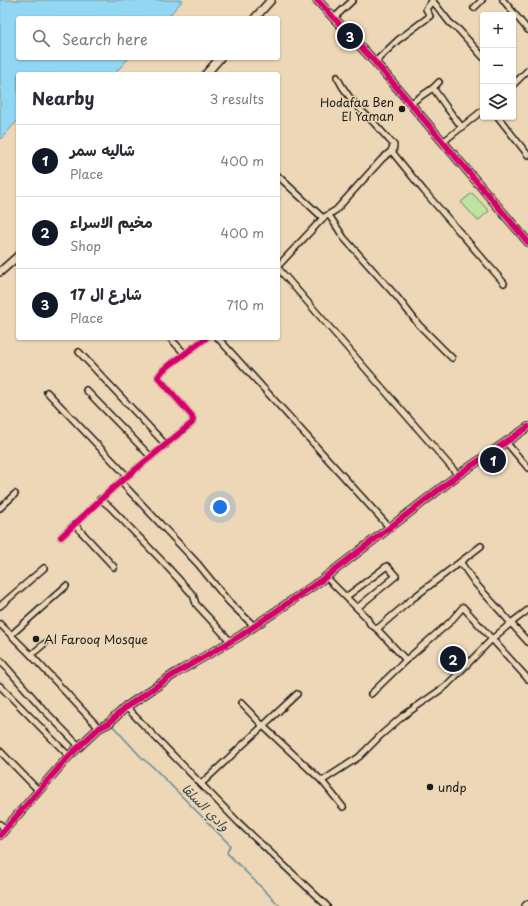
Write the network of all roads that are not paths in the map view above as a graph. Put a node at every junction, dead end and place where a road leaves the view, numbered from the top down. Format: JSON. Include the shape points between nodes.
{"nodes":[{"id":1,"x":271,"y":0,"type":"edge"},
{"id":2,"x":317,"y":0,"type":"edge"},
{"id":3,"x":353,"y":0,"type":"edge"},
{"id":4,"x":433,"y":0,"type":"edge"},
{"id":5,"x":482,"y":0,"type":"edge"},
{"id":6,"x":503,"y":0,"type":"edge"},
{"id":7,"x":474,"y":8,"type":"dead end"},
{"id":8,"x":257,"y":16,"type":"edge"},
{"id":9,"x":334,"y":18,"type":"junction"},
{"id":10,"x":528,"y":30,"type":"edge"},
{"id":11,"x":480,"y":54,"type":"edge"},
{"id":12,"x":218,"y":60,"type":"edge"},
{"id":13,"x":375,"y":62,"type":"junction"},
{"id":14,"x":528,"y":70,"type":"edge"},
{"id":15,"x":208,"y":72,"type":"edge"},
{"id":16,"x":337,"y":77,"type":"dead end"},
{"id":17,"x":439,"y":82,"type":"dead end"},
{"id":18,"x":514,"y":84,"type":"edge"},
{"id":19,"x":433,"y":88,"type":"junction"},
{"id":20,"x":411,"y":103,"type":"junction"},
{"id":21,"x":480,"y":113,"type":"edge"},
{"id":22,"x":500,"y":120,"type":"edge"},
{"id":23,"x":461,"y":126,"type":"junction"},
{"id":24,"x":443,"y":142,"type":"junction"},
{"id":25,"x":394,"y":145,"type":"junction"},
{"id":26,"x":528,"y":154,"type":"edge"},
{"id":27,"x":280,"y":178,"type":"edge"},
{"id":28,"x":330,"y":215,"type":"junction"},
{"id":29,"x":323,"y":218,"type":"junction"},
{"id":30,"x":528,"y":242,"type":"edge"},
{"id":31,"x":16,"y":258,"type":"edge"},
{"id":32,"x":280,"y":265,"type":"edge"},
{"id":33,"x":280,"y":269,"type":"edge"},
{"id":34,"x":0,"y":272,"type":"edge"},
{"id":35,"x":504,"y":283,"type":"dead end"},
{"id":36,"x":172,"y":340,"type":"edge"},
{"id":37,"x":203,"y":340,"type":"edge"},
{"id":38,"x":220,"y":340,"type":"edge"},
{"id":39,"x":79,"y":352,"type":"dead end"},
{"id":40,"x":185,"y":354,"type":"junction"},
{"id":41,"x":452,"y":358,"type":"dead end"},
{"id":42,"x":86,"y":390,"type":"dead end"},
{"id":43,"x":47,"y":392,"type":"dead end"},
{"id":44,"x":528,"y":427,"type":"edge"},
{"id":45,"x":506,"y":442,"type":"junction"},
{"id":46,"x":166,"y":445,"type":"junction"},
{"id":47,"x":151,"y":457,"type":"junction"},
{"id":48,"x":528,"y":468,"type":"edge"},
{"id":49,"x":458,"y":475,"type":"junction"},
{"id":50,"x":127,"y":476,"type":"junction"},
{"id":51,"x":121,"y":482,"type":"junction"},
{"id":52,"x":15,"y":494,"type":"dead end"},
{"id":53,"x":100,"y":499,"type":"junction"},
{"id":54,"x":0,"y":508,"type":"edge"},
{"id":55,"x":75,"y":525,"type":"junction"},
{"id":56,"x":389,"y":527,"type":"junction"},
{"id":57,"x":61,"y":537,"type":"dead end"},
{"id":58,"x":481,"y":546,"type":"dead end"},
{"id":59,"x":461,"y":563,"type":"junction"},
{"id":60,"x":114,"y":567,"type":"dead end"},
{"id":61,"x":44,"y":568,"type":"dead end"},
{"id":62,"x":326,"y":577,"type":"junction"},
{"id":63,"x":66,"y":586,"type":"dead end"},
{"id":64,"x":346,"y":597,"type":"junction"},
{"id":65,"x":0,"y":606,"type":"edge"},
{"id":66,"x":357,"y":608,"type":"junction"},
{"id":67,"x":528,"y":610,"type":"edge"},
{"id":68,"x":511,"y":623,"type":"junction"},
{"id":69,"x":0,"y":624,"type":"edge"},
{"id":70,"x":254,"y":626,"type":"junction"},
{"id":71,"x":377,"y":629,"type":"junction"},
{"id":72,"x":11,"y":634,"type":"junction"},
{"id":73,"x":492,"y":639,"type":"junction"},
{"id":74,"x":230,"y":641,"type":"junction"},
{"id":75,"x":528,"y":642,"type":"edge"},
{"id":76,"x":44,"y":644,"type":"dead end"},
{"id":77,"x":31,"y":655,"type":"junction"},
{"id":78,"x":0,"y":660,"type":"edge"},
{"id":79,"x":406,"y":660,"type":"junction"},
{"id":80,"x":528,"y":679,"type":"edge"},
{"id":81,"x":0,"y":686,"type":"edge"},
{"id":82,"x":297,"y":694,"type":"dead end"},
{"id":83,"x":371,"y":694,"type":"dead end"},
{"id":84,"x":241,"y":703,"type":"dead end"},
{"id":85,"x":126,"y":707,"type":"junction"},
{"id":86,"x":263,"y":726,"type":"junction"},
{"id":87,"x":99,"y":728,"type":"junction"},
{"id":88,"x":79,"y":746,"type":"junction"},
{"id":89,"x":0,"y":751,"type":"edge"},
{"id":90,"x":68,"y":756,"type":"junction"},
{"id":91,"x":322,"y":781,"type":"junction"},
{"id":92,"x":201,"y":784,"type":"junction"},
{"id":93,"x":39,"y":791,"type":"junction"},
{"id":94,"x":343,"y":807,"type":"dead end"},
{"id":95,"x":2,"y":829,"type":"edge"},
{"id":96,"x":528,"y":904,"type":"edge"},
{"id":97,"x":327,"y":906,"type":"edge"},
{"id":98,"x":526,"y":906,"type":"edge"}],
"edges":[{"from":1,"to":8,"type":"street"},
{"from":2,"to":9,"type":"street"},
{"from":3,"to":9,"type":"street"},
{"from":4,"to":11,"type":"street","via":[[450,23]]},
{"from":4,"to":13,"type":"street","via":[[426,9],[430,16],[398,40]]},
{"from":5,"to":7,"type":"street"},
{"from":6,"to":10,"type":"street"},
{"from":9,"to":13,"type":"street"},
{"from":12,"to":15,"type":"street"},
{"from":13,"to":20,"type":"street"},
{"from":14,"to":18,"type":"street"},
{"from":16,"to":25,"type":"street","via":[[357,108],[366,114]]},
{"from":17,"to":19,"type":"street"},
{"from":19,"to":20,"type":"street"},
{"from":19,"to":23,"type":"street"},
{"from":20,"to":24,"type":"street"},
{"from":21,"to":23,"type":"street"},
{"from":22,"to":26,"type":"street"},
{"from":23,"to":24,"type":"street"},
{"from":24,"to":30,"type":"street"},
{"from":25,"to":28,"type":"street","via":[[392,151]]},
{"from":25,"to":35,"type":"street","via":[[394,153]]},
{"from":27,"to":29,"type":"street"},
{"from":28,"to":29,"type":"street"},
{"from":28,"to":41,"type":"street","via":[[344,238],[419,325]]},
{"from":29,"to":32,"type":"street"},
{"from":31,"to":34,"type":"street"},
{"from":33,"to":49,"type":"street"},
{"from":36,"to":40,"type":"street"},
{"from":37,"to":40,"type":"street"},
{"from":38,"to":56,"type":"street"},
{"from":39,"to":46,"type":"street"},
{"from":40,"to":46,"type":"street","via":[[163,370],[158,377],[193,420]]},
{"from":42,"to":47,"type":"street"},
{"from":43,"to":50,"type":"street"},
{"from":44,"to":45,"type":"street"},
{"from":45,"to":48,"type":"street"},
{"from":45,"to":49,"type":"street"},
{"from":46,"to":47,"type":"street"},
{"from":47,"to":50,"type":"street"},
{"from":49,"to":56,"type":"street"},
{"from":50,"to":51,"type":"street"},
{"from":51,"to":53,"type":"street"},
{"from":51,"to":70,"type":"street","via":[[198,564],[229,602]]},
{"from":52,"to":54,"type":"street"},
{"from":53,"to":55,"type":"street"},
{"from":53,"to":74,"type":"street","via":[[162,561]]},
{"from":55,"to":57,"type":"street"},
{"from":55,"to":60,"type":"street"},
{"from":56,"to":62,"type":"street"},
{"from":58,"to":59,"type":"street"},
{"from":59,"to":68,"type":"street","via":[[475,583]]},
{"from":59,"to":71,"type":"street"},
{"from":61,"to":65,"type":"street"},
{"from":62,"to":64,"type":"street"},
{"from":62,"to":70,"type":"street"},
{"from":63,"to":72,"type":"street"},
{"from":64,"to":66,"type":"street"},
{"from":64,"to":66,"type":"street","via":[[387,566],[396,576]]},
{"from":66,"to":71,"type":"street"},
{"from":67,"to":68,"type":"street"},
{"from":68,"to":73,"type":"street"},
{"from":68,"to":75,"type":"street"},
{"from":69,"to":72,"type":"street"},
{"from":70,"to":74,"type":"street"},
{"from":71,"to":79,"type":"street"},
{"from":72,"to":77,"type":"street"},
{"from":73,"to":79,"type":"street","via":[[463,608]]},
{"from":73,"to":80,"type":"street"},
{"from":73,"to":91,"type":"street","via":[[446,686],[403,716],[358,757]]},
{"from":74,"to":85,"type":"street"},
{"from":76,"to":77,"type":"street"},
{"from":77,"to":87,"type":"street"},
{"from":78,"to":88,"type":"street"},
{"from":79,"to":83,"type":"street"},
{"from":81,"to":90,"type":"street"},
{"from":82,"to":86,"type":"street"},
{"from":84,"to":86,"type":"street"},
{"from":85,"to":87,"type":"street","via":[[109,723]]},
{"from":85,"to":92,"type":"street"},
{"from":86,"to":91,"type":"street"},
{"from":86,"to":92,"type":"street"},
{"from":87,"to":88,"type":"street"},
{"from":88,"to":90,"type":"street"},
{"from":89,"to":93,"type":"street"},
{"from":90,"to":93,"type":"street"},
{"from":91,"to":94,"type":"street"},
{"from":92,"to":97,"type":"street"},
{"from":93,"to":95,"type":"street"},
{"from":96,"to":98,"type":"street"}]}
